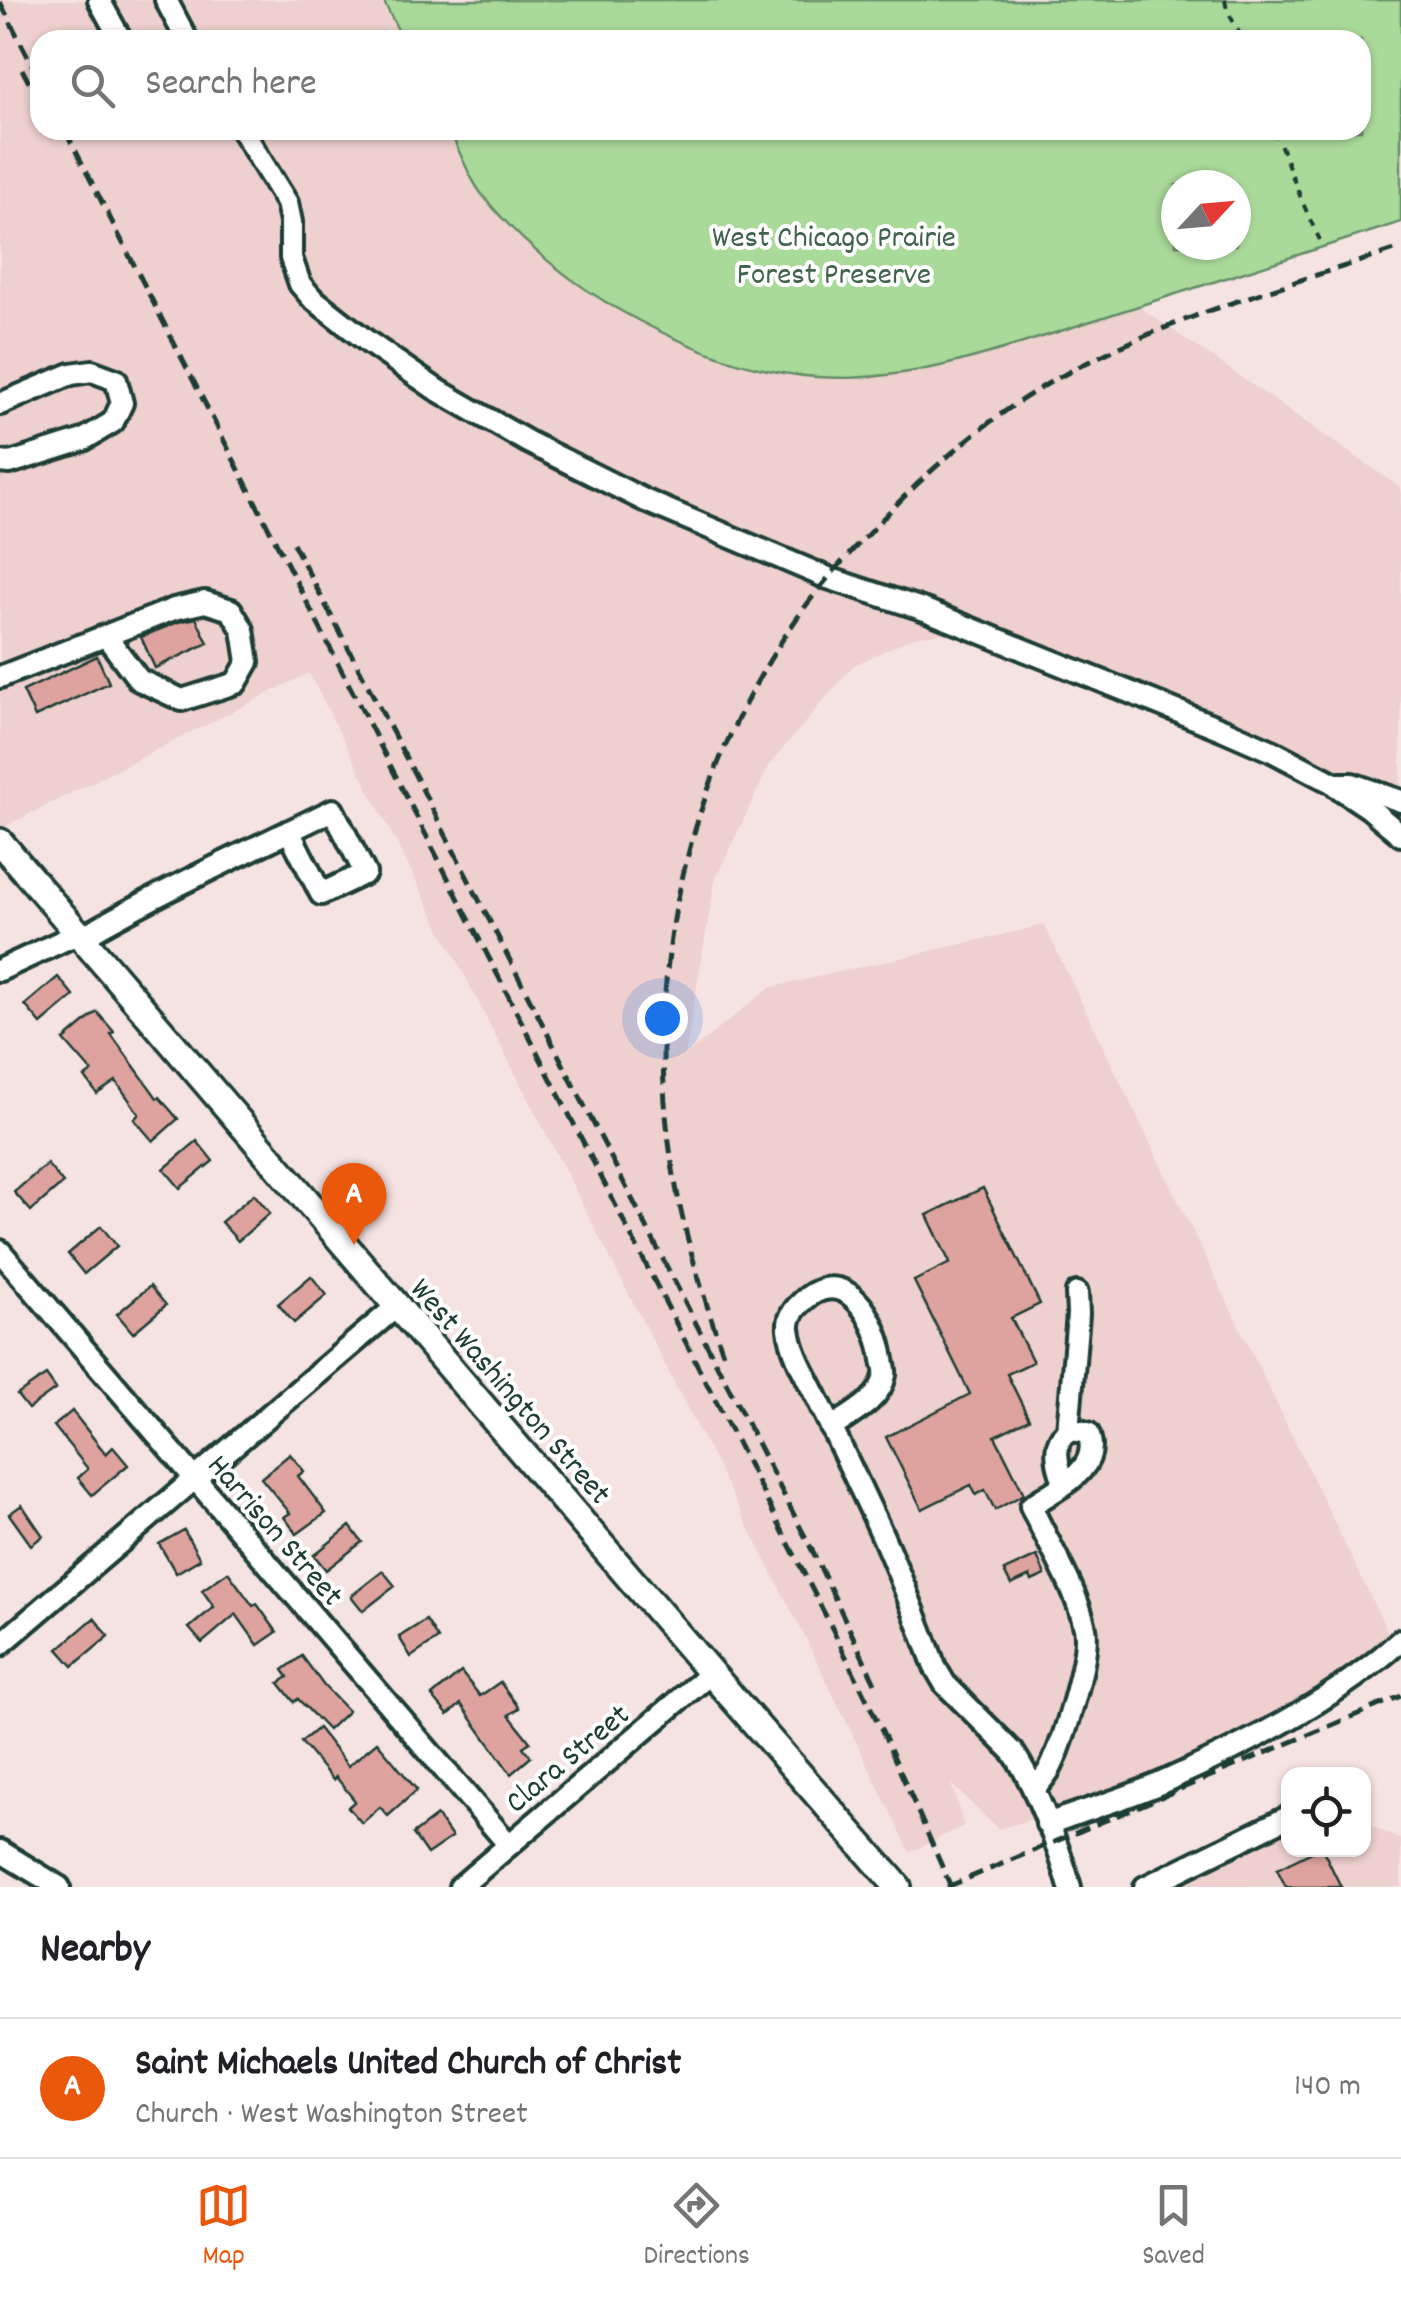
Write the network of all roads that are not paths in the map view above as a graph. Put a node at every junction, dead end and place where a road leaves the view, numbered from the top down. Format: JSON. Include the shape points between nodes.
{"nodes":[{"id":1,"x":99,"y":0,"type":"edge"},
{"id":2,"x":166,"y":0,"type":"edge"},
{"id":3,"x":116,"y":30,"type":"edge"},
{"id":4,"x":182,"y":30,"type":"edge"},
{"id":5,"x":248,"y":140,"type":"edge"},
{"id":6,"x":0,"y":404,"type":"edge"},
{"id":7,"x":0,"y":462,"type":"edge"},
{"id":8,"x":106,"y":636,"type":"junction"},
{"id":9,"x":0,"y":678,"type":"edge"},
{"id":10,"x":1335,"y":784,"type":"junction"},
{"id":11,"x":1401,"y":801,"type":"edge"},
{"id":12,"x":289,"y":831,"type":"dead end"},
{"id":13,"x":1401,"y":836,"type":"edge"},
{"id":14,"x":0,"y":842,"type":"edge"},
{"id":15,"x":81,"y":935,"type":"junction"},
{"id":16,"x":0,"y":970,"type":"edge"},
{"id":17,"x":0,"y":1251,"type":"edge"},
{"id":18,"x":1077,"y":1293,"type":"dead end"},
{"id":19,"x":397,"y":1306,"type":"junction"},
{"id":20,"x":831,"y":1428,"type":"junction"},
{"id":21,"x":1068,"y":1431,"type":"junction"},
{"id":22,"x":194,"y":1478,"type":"junction"},
{"id":23,"x":1065,"y":1482,"type":"junction"},
{"id":24,"x":1401,"y":1640,"type":"edge"},
{"id":25,"x":0,"y":1645,"type":"edge"},
{"id":26,"x":711,"y":1673,"type":"junction"},
{"id":27,"x":1034,"y":1790,"type":"junction"},
{"id":28,"x":1281,"y":1820,"type":"edge"},
{"id":29,"x":1047,"y":1824,"type":"junction"},
{"id":30,"x":509,"y":1845,"type":"junction"},
{"id":31,"x":0,"y":1851,"type":"edge"},
{"id":32,"x":59,"y":1887,"type":"edge"},
{"id":33,"x":460,"y":1887,"type":"edge"},
{"id":34,"x":898,"y":1887,"type":"edge"},
{"id":35,"x":1070,"y":1887,"type":"edge"},
{"id":36,"x":1145,"y":1887,"type":"edge"}],
"edges":[{"from":1,"to":3,"type":"street"},
{"from":2,"to":4,"type":"street"},
{"from":5,"to":10,"type":"street","via":[[288,204],[291,258],[300,284],[434,388],[646,501],[1224,730]]},
{"from":6,"to":7,"type":"street","via":[[92,372],[116,380],[122,404],[113,422],[83,440]]},
{"from":8,"to":8,"type":"street","via":[[205,602],[231,610],[243,630],[248,662],[236,683],[182,700],[138,680]]},
{"from":8,"to":9,"type":"street"},
{"from":10,"to":11,"type":"street"},
{"from":10,"to":13,"type":"street"},
{"from":12,"to":15,"type":"street"},
{"from":14,"to":15,"type":"main road","name":"West Washington Street"},
{"from":15,"to":16,"type":"street"},
{"from":15,"to":19,"type":"main road","name":"West Washington Street"},
{"from":17,"to":22,"type":"street","name":"Harrison Street"},
{"from":18,"to":21,"type":"street"},
{"from":19,"to":22,"type":"street"},
{"from":19,"to":26,"type":"main road","name":"West Washington Street"},
{"from":20,"to":20,"type":"street","via":[[866,1404],[885,1375],[882,1348],[864,1308],[839,1288],[807,1297],[788,1321],[791,1345]]},
{"from":20,"to":27,"type":"street","via":[[945,1684],[1014,1752]]},
{"from":21,"to":23,"type":"street","via":[[1056,1458]]},
{"from":21,"to":23,"type":"street","via":[[1088,1433],[1093,1445],[1090,1461]]},
{"from":22,"to":25,"type":"street"},
{"from":22,"to":30,"type":"street","name":"Harrison Street"},
{"from":23,"to":27,"type":"street","via":[[1030,1506],[1083,1619],[1086,1645],[1058,1750]]},
{"from":24,"to":29,"type":"street","via":[[1259,1734],[1168,1780]]},
{"from":26,"to":30,"type":"street","name":"Clara Street"},
{"from":26,"to":34,"type":"main road","name":"West Washington Street"},
{"from":27,"to":29,"type":"street"},
{"from":28,"to":36,"type":"street"},
{"from":29,"to":35,"type":"street"},
{"from":30,"to":33,"type":"street","name":"Clara Street"},
{"from":31,"to":32,"type":"street"}]}
